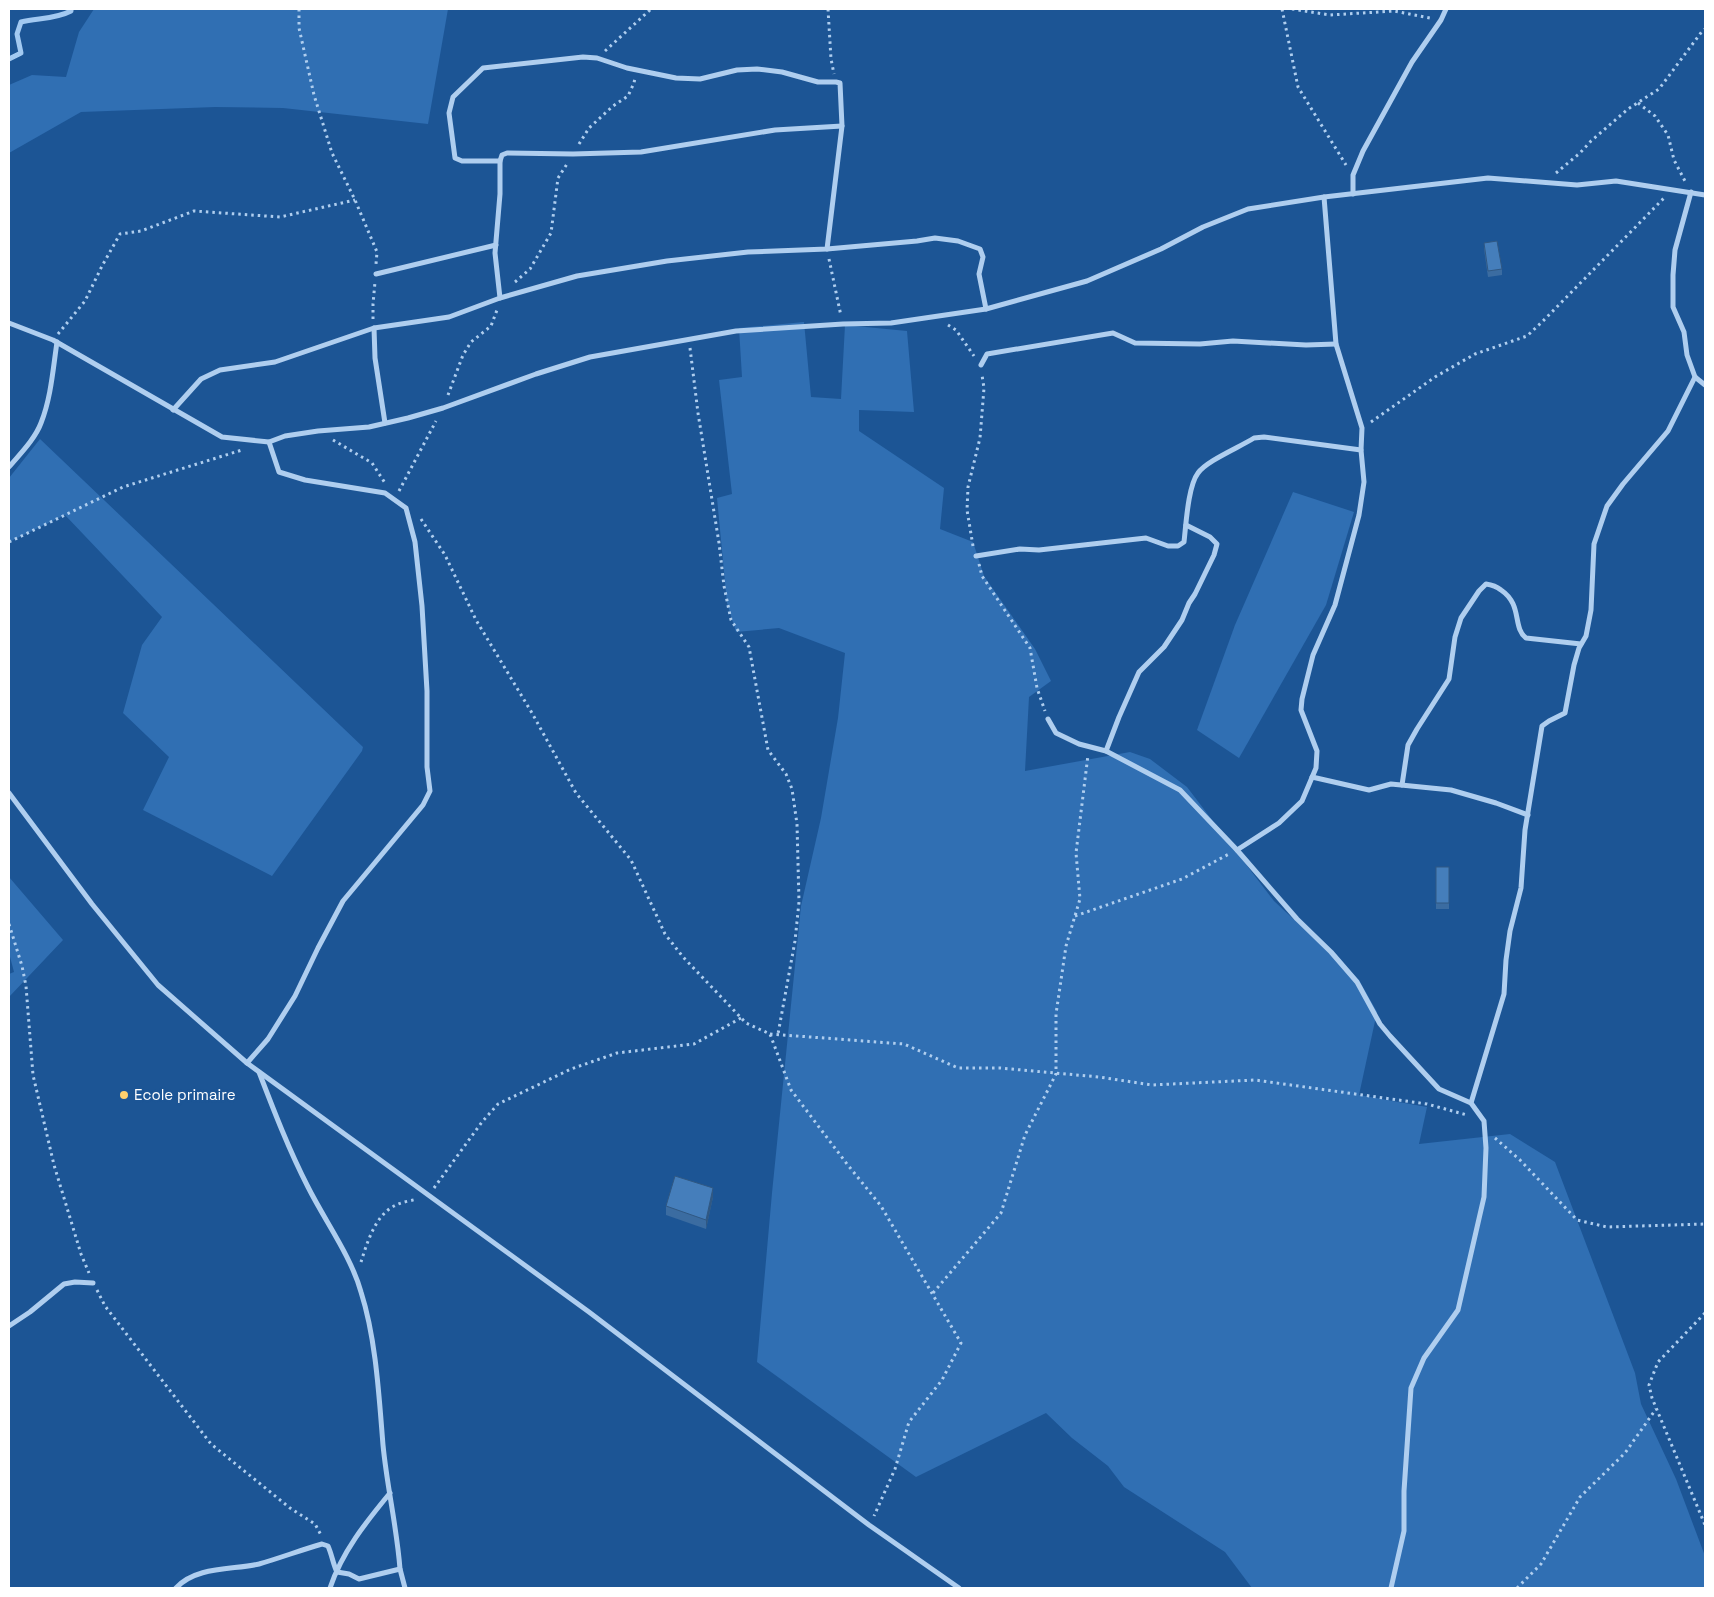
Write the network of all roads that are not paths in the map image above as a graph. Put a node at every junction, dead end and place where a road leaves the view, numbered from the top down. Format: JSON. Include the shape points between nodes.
{"nodes":[{"id":1,"x":1446,"y":9,"type":"edge"},
{"id":2,"x":842,"y":126,"type":"junction"},
{"id":3,"x":500,"y":162,"type":"junction"},
{"id":4,"x":1691,"y":192,"type":"junction"},
{"id":5,"x":1353,"y":194,"type":"junction"},
{"id":6,"x":1705,"y":195,"type":"edge"},
{"id":7,"x":1324,"y":196,"type":"junction"},
{"id":8,"x":496,"y":245,"type":"junction"},
{"id":9,"x":827,"y":249,"type":"junction"},
{"id":10,"x":376,"y":274,"type":"road end"},
{"id":11,"x":500,"y":298,"type":"junction"},
{"id":12,"x":986,"y":309,"type":"junction"},
{"id":13,"x":9,"y":323,"type":"edge"},
{"id":14,"x":374,"y":328,"type":"junction"},
{"id":15,"x":55,"y":341,"type":"junction"},
{"id":16,"x":1336,"y":344,"type":"junction"},
{"id":17,"x":981,"y":365,"type":"road end"},
{"id":18,"x":1695,"y":377,"type":"junction"},
{"id":19,"x":1705,"y":385,"type":"edge"},
{"id":20,"x":173,"y":410,"type":"junction"},
{"id":21,"x":385,"y":423,"type":"junction"},
{"id":22,"x":269,"y":442,"type":"junction"},
{"id":23,"x":1361,"y":450,"type":"junction"},
{"id":24,"x":9,"y":467,"type":"edge"},
{"id":25,"x":1186,"y":525,"type":"junction"},
{"id":26,"x":976,"y":556,"type":"road end"},
{"id":27,"x":1581,"y":644,"type":"junction"},
{"id":28,"x":1048,"y":719,"type":"road end"},
{"id":29,"x":1106,"y":752,"type":"junction"},
{"id":30,"x":1312,"y":777,"type":"junction"},
{"id":31,"x":1402,"y":785,"type":"junction"},
{"id":32,"x":9,"y":794,"type":"edge"},
{"id":33,"x":1528,"y":815,"type":"junction"},
{"id":34,"x":1237,"y":850,"type":"junction"},
{"id":35,"x":247,"y":1063,"type":"junction"},
{"id":36,"x":259,"y":1072,"type":"junction"},
{"id":37,"x":1471,"y":1103,"type":"junction"},
{"id":38,"x":93,"y":1283,"type":"road end"},
{"id":39,"x":9,"y":1326,"type":"edge"},
{"id":40,"x":390,"y":1492,"type":"junction"},
{"id":41,"x":400,"y":1569,"type":"junction"},
{"id":42,"x":337,"y":1572,"type":"junction"},
{"id":43,"x":176,"y":1588,"type":"edge"},
{"id":44,"x":330,"y":1588,"type":"edge"},
{"id":45,"x":405,"y":1588,"type":"edge"},
{"id":46,"x":959,"y":1588,"type":"edge"},
{"id":47,"x":1391,"y":1588,"type":"edge"}],
"edges":[{"from":1,"to":5,"type":"street","via":[[1362,151],[1354,175]]},
{"from":2,"to":3,"type":"street","via":[[775,130],[641,152],[507,153],[502,155]]},
{"from":2,"to":3,"type":"street","via":[[840,83],[818,82],[757,69],[700,79],[676,78],[583,57],[483,68],[453,97],[449,114],[455,158]]},
{"from":2,"to":9,"type":"street"},
{"from":3,"to":8,"type":"street"},
{"from":4,"to":5,"type":"street","via":[[1616,181],[1577,185],[1488,178]]},
{"from":4,"to":6,"type":"street"},
{"from":4,"to":18,"type":"street","via":[[1675,250],[1673,283],[1674,307]]},
{"from":5,"to":7,"type":"street"},
{"from":7,"to":12,"type":"street","via":[[1248,209],[1203,226],[1161,249],[1087,281]]},
{"from":7,"to":16,"type":"street"},
{"from":8,"to":10,"type":"street"},
{"from":8,"to":11,"type":"street"},
{"from":9,"to":11,"type":"street","via":[[748,252],[667,261],[577,276]]},
{"from":9,"to":12,"type":"street","via":[[934,238],[958,241],[980,249],[983,257],[979,274]]},
{"from":11,"to":14,"type":"street","via":[[449,317]]},
{"from":12,"to":21,"type":"street","via":[[891,323],[736,331],[590,357],[444,408]]},
{"from":13,"to":15,"type":"street"},
{"from":14,"to":20,"type":"street","via":[[275,362],[220,370],[201,379]]},
{"from":14,"to":21,"type":"street"},
{"from":15,"to":20,"type":"street"},
{"from":15,"to":24,"type":"street","via":[[48,400],[41,425]]},
{"from":16,"to":17,"type":"street","via":[[1135,343],[1113,333],[987,354]]},
{"from":16,"to":23,"type":"street","via":[[1362,428]]},
{"from":18,"to":19,"type":"street"},
{"from":18,"to":27,"type":"street","via":[[1668,431],[1608,506],[1594,544],[1591,610],[1586,636]]},
{"from":20,"to":22,"type":"street","via":[[222,436]]},
{"from":21,"to":22,"type":"street","via":[[285,436]]},
{"from":22,"to":35,"type":"street","via":[[279,472],[305,480],[385,493],[406,508],[415,542],[422,606],[430,791],[423,806],[343,901],[295,996],[268,1038]]},
{"from":23,"to":25,"type":"street","via":[[1254,438],[1204,466],[1197,474]]},
{"from":23,"to":30,"type":"street","via":[[1364,482],[1359,515],[1335,605],[1313,655],[1302,699],[1301,710],[1317,751]]},
{"from":25,"to":26,"type":"street","via":[[1184,542],[1178,546],[1146,538]]},
{"from":25,"to":29,"type":"street","via":[[1217,544],[1214,555],[1182,620],[1164,647],[1139,672]]},
{"from":27,"to":31,"type":"street","via":[[1526,638],[1521,633],[1514,602],[1509,595],[1494,585],[1486,584],[1461,618],[1449,679],[1408,746]]},
{"from":27,"to":33,"type":"street","via":[[1565,713],[1542,726]]},
{"from":28,"to":29,"type":"street","via":[[1056,733]]},
{"from":29,"to":34,"type":"street","via":[[1180,790]]},
{"from":30,"to":31,"type":"street","via":[[1369,790],[1391,784]]},
{"from":30,"to":34,"type":"street","via":[[1302,801],[1279,822]]},
{"from":31,"to":33,"type":"street","via":[[1451,790]]},
{"from":32,"to":35,"type":"street","via":[[158,986]]},
{"from":33,"to":37,"type":"street","via":[[1521,888],[1510,931],[1504,994]]},
{"from":34,"to":37,"type":"street","via":[[1357,982],[1380,1024],[1439,1089]]},
{"from":35,"to":36,"type":"street"},
{"from":36,"to":40,"type":"street","via":[[308,1186],[361,1291],[381,1408]]},
{"from":36,"to":46,"type":"street","via":[[589,1312],[869,1525]]},
{"from":37,"to":47,"type":"street","via":[[1484,1121],[1484,1197],[1458,1310],[1424,1358],[1411,1388],[1404,1531]]},
{"from":38,"to":39,"type":"street","via":[[64,1284]]},
{"from":40,"to":41,"type":"street"},
{"from":40,"to":42,"type":"street","via":[[361,1528]]},
{"from":41,"to":42,"type":"street","via":[[359,1579]]},
{"from":41,"to":45,"type":"street"},
{"from":42,"to":43,"type":"street","via":[[328,1546],[322,1544],[258,1564],[202,1574]]},
{"from":42,"to":44,"type":"street"}]}
